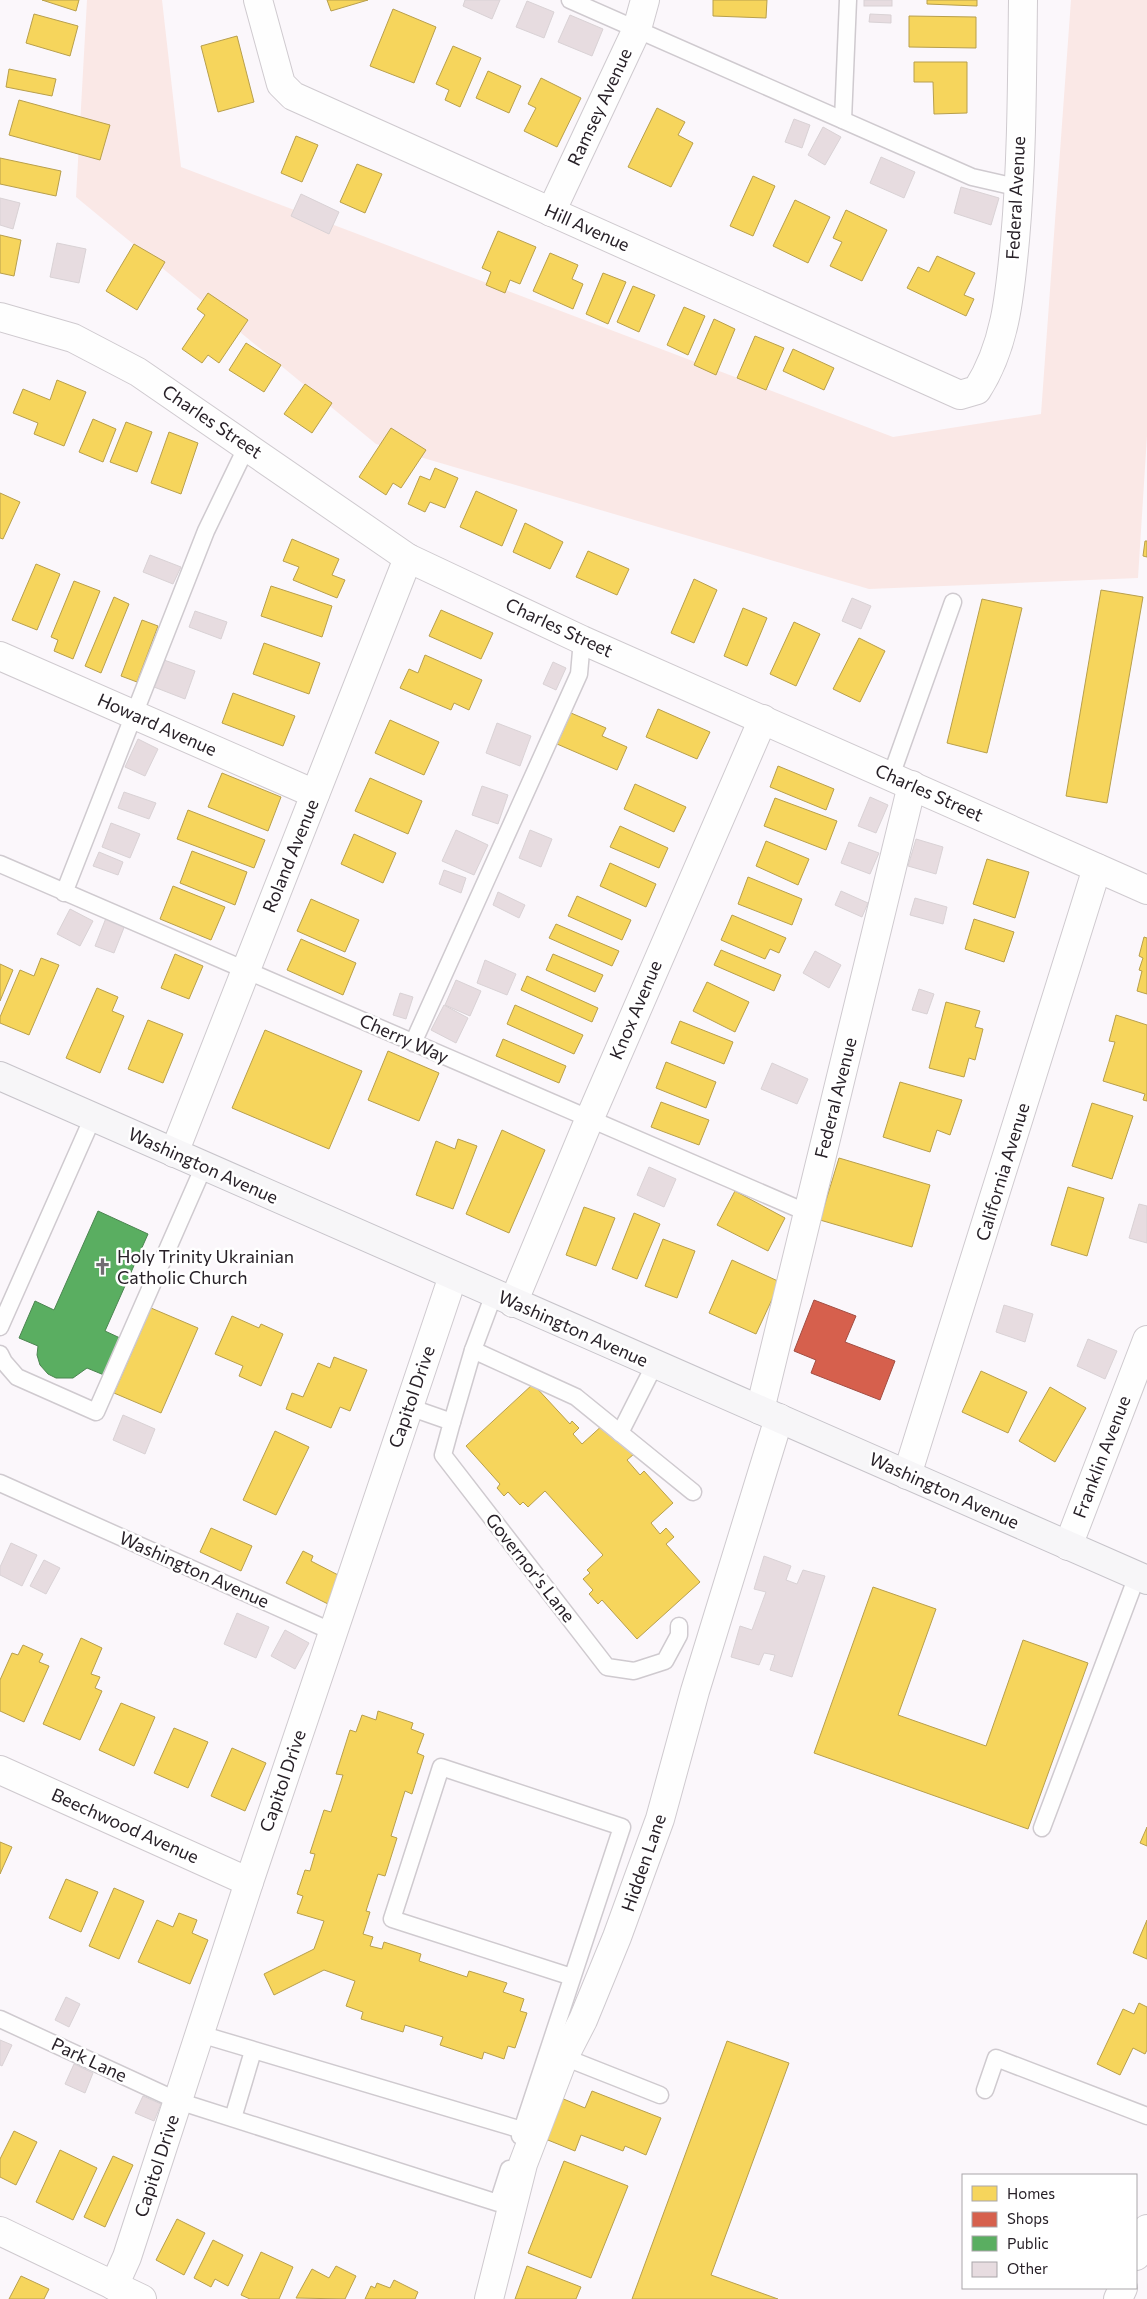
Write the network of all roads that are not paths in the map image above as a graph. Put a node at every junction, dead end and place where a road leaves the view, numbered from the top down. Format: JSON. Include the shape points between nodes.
{"nodes":[{"id":1,"x":258,"y":0,"type":"edge"},
{"id":2,"x":570,"y":0,"type":"edge"},
{"id":3,"x":645,"y":0,"type":"edge"},
{"id":4,"x":848,"y":0,"type":"edge"},
{"id":5,"x":1023,"y":0,"type":"edge"},
{"id":6,"x":637,"y":29,"type":"junction"},
{"id":7,"x":843,"y":120,"type":"junction"},
{"id":8,"x":1020,"y":188,"type":"junction"},
{"id":9,"x":551,"y":212,"type":"junction"},
{"id":10,"x":0,"y":317,"type":"edge"},
{"id":11,"x":977,"y":390,"type":"joint"},
{"id":12,"x":247,"y":446,"type":"junction"},
{"id":13,"x":408,"y":558,"type":"junction"},
{"id":14,"x":953,"y":602,"type":"dead end"},
{"id":15,"x":582,"y":640,"type":"junction"},
{"id":16,"x":0,"y":656,"type":"edge"},
{"id":17,"x":134,"y":715,"type":"junction"},
{"id":18,"x":763,"y":718,"type":"junction"},
{"id":19,"x":902,"y":780,"type":"junction"},
{"id":20,"x":315,"y":794,"type":"junction"},
{"id":21,"x":0,"y":864,"type":"edge"},
{"id":22,"x":1097,"y":868,"type":"junction"},
{"id":23,"x":1147,"y":890,"type":"edge"},
{"id":24,"x":64,"y":893,"type":"junction"},
{"id":25,"x":246,"y":969,"type":"junction"},
{"id":26,"x":413,"y":1043,"type":"junction"},
{"id":27,"x":0,"y":1076,"type":"edge"},
{"id":28,"x":93,"y":1117,"type":"junction"},
{"id":29,"x":589,"y":1120,"type":"junction"},
{"id":30,"x":174,"y":1153,"type":"junction"},
{"id":31,"x":204,"y":1166,"type":"junction"},
{"id":32,"x":808,"y":1213,"type":"junction"},
{"id":33,"x":453,"y":1276,"type":"junction"},
{"id":34,"x":503,"y":1298,"type":"junction"},
{"id":35,"x":0,"y":1327,"type":"edge"},
{"id":36,"x":1147,"y":1340,"type":"edge"},
{"id":37,"x":473,"y":1350,"type":"junction"},
{"id":38,"x":0,"y":1354,"type":"edge"},
{"id":39,"x":655,"y":1364,"type":"junction"},
{"id":40,"x":409,"y":1407,"type":"junction"},
{"id":41,"x":769,"y":1414,"type":"junction"},
{"id":42,"x":452,"y":1422,"type":"junction"},
{"id":43,"x":620,"y":1434,"type":"junction"},
{"id":44,"x":907,"y":1476,"type":"junction"},
{"id":45,"x":0,"y":1483,"type":"edge"},
{"id":46,"x":693,"y":1492,"type":"dead end"},
{"id":47,"x":1068,"y":1546,"type":"junction"},
{"id":48,"x":1142,"y":1578,"type":"edge"},
{"id":49,"x":679,"y":1626,"type":"dead end"},
{"id":50,"x":333,"y":1632,"type":"junction"},
{"id":51,"x":0,"y":1770,"type":"edge"},
{"id":52,"x":1042,"y":1828,"type":"dead end"},
{"id":53,"x":249,"y":1882,"type":"junction"},
{"id":54,"x":572,"y":1977,"type":"junction"},
{"id":55,"x":0,"y":2019,"type":"edge"},
{"id":56,"x":200,"y":2034,"type":"junction"},
{"id":57,"x":253,"y":2051,"type":"junction"},
{"id":58,"x":564,"y":2057,"type":"junction"},
{"id":59,"x":985,"y":2090,"type":"dead end"},
{"id":60,"x":660,"y":2095,"type":"dead end"},
{"id":61,"x":178,"y":2101,"type":"junction"},
{"id":62,"x":1147,"y":2116,"type":"edge"},
{"id":63,"x":232,"y":2118,"type":"junction"},
{"id":64,"x":522,"y":2130,"type":"junction"},
{"id":65,"x":1147,"y":2229,"type":"edge"},
{"id":66,"x":0,"y":2231,"type":"edge"},
{"id":67,"x":1137,"y":2254,"type":"edge"},
{"id":68,"x":114,"y":2286,"type":"junction"},
{"id":69,"x":142,"y":2299,"type":"edge"},
{"id":70,"x":489,"y":2299,"type":"edge"}],
"edges":[{"from":1,"to":9,"type":"street","name":"Hill Avenue","via":[[281,84],[293,96]]},
{"from":2,"to":6,"type":"lane"},
{"from":3,"to":6,"type":"street","name":"Ramsey Avenue"},
{"from":4,"to":7,"type":"lane"},
{"from":5,"to":8,"type":"street","name":"Federal Avenue"},
{"from":6,"to":7,"type":"lane"},
{"from":6,"to":9,"type":"street","name":"Ramsey Avenue"},
{"from":7,"to":8,"type":"lane","via":[[972,177]]},
{"from":8,"to":11,"type":"street","name":"Federal Avenue","via":[[1009,303],[998,349]]},
{"from":9,"to":11,"type":"street","name":"Hill Avenue","via":[[960,395]]},
{"from":10,"to":12,"type":"street","name":"Charles Street","via":[[73,338],[115,358]]},
{"from":12,"to":13,"type":"street","name":"Charles Street"},
{"from":12,"to":17,"type":"lane","via":[[206,531]]},
{"from":13,"to":15,"type":"street","name":"Charles Street"},
{"from":13,"to":20,"type":"street","name":"Roland Avenue"},
{"from":14,"to":19,"type":"lane"},
{"from":15,"to":18,"type":"street","name":"Charles Street"},
{"from":15,"to":26,"type":"lane","via":[[579,674]]},
{"from":16,"to":17,"type":"street","name":"Howard Avenue"},
{"from":17,"to":20,"type":"street","name":"Howard Avenue"},
{"from":17,"to":24,"type":"lane"},
{"from":18,"to":19,"type":"street","name":"Charles Street"},
{"from":18,"to":29,"type":"street","name":"Knox Avenue"},
{"from":19,"to":22,"type":"street","name":"Charles Street"},
{"from":19,"to":32,"type":"street","name":"Federal Avenue"},
{"from":20,"to":25,"type":"street","name":"Roland Avenue"},
{"from":21,"to":24,"type":"lane","name":"Cherry Way"},
{"from":22,"to":23,"type":"street","name":"Charles Street"},
{"from":22,"to":44,"type":"street","name":"California Avenue"},
{"from":24,"to":25,"type":"lane","name":"Cherry Way"},
{"from":25,"to":26,"type":"lane","name":"Cherry Way"},
{"from":25,"to":30,"type":"street","name":"Roland Avenue"},
{"from":26,"to":29,"type":"lane","name":"Cherry Way"},
{"from":27,"to":28,"type":"main road","name":"Washington Avenue"},
{"from":28,"to":30,"type":"main road","name":"Washington Avenue"},
{"from":28,"to":35,"type":"lane"},
{"from":29,"to":32,"type":"lane","name":"Cherry Way"},
{"from":29,"to":34,"type":"street","name":"Knox Avenue"},
{"from":30,"to":31,"type":"main road","name":"Washington Avenue"},
{"from":31,"to":33,"type":"main road","name":"Washington Avenue"},
{"from":31,"to":38,"type":"lane","via":[[96,1412],[17,1377]]},
{"from":32,"to":41,"type":"street","name":"Federal Avenue"},
{"from":33,"to":34,"type":"main road","name":"Washington Avenue"},
{"from":33,"to":40,"type":"street","name":"Capitol Drive"},
{"from":34,"to":37,"type":"lane"},
{"from":34,"to":39,"type":"main road","name":"Washington Avenue"},
{"from":36,"to":47,"type":"street","name":"Franklin Avenue"},
{"from":37,"to":42,"type":"lane"},
{"from":37,"to":43,"type":"lane","via":[[576,1398]]},
{"from":39,"to":41,"type":"main road","name":"Washington Avenue"},
{"from":39,"to":43,"type":"lane"},
{"from":40,"to":42,"type":"lane"},
{"from":40,"to":50,"type":"street","name":"Capitol Drive"},
{"from":41,"to":44,"type":"main road","name":"Washington Avenue"},
{"from":41,"to":58,"type":"street","name":"Hidden Lane","via":[[654,1836],[618,1937]]},
{"from":42,"to":49,"type":"lane","name":"Governor's Lane","via":[[443,1455],[607,1667],[634,1671],[664,1661],[679,1635]]},
{"from":43,"to":46,"type":"lane"},
{"from":44,"to":47,"type":"main road","name":"Washington Avenue"},
{"from":45,"to":50,"type":"lane","name":"Washington Avenue"},
{"from":47,"to":48,"type":"main road","name":"Washington Avenue"},
{"from":48,"to":52,"type":"lane"},
{"from":50,"to":53,"type":"street","name":"Capitol Drive"},
{"from":51,"to":53,"type":"street","name":"Beechwood Avenue"},
{"from":53,"to":56,"type":"street","name":"Capitol Drive"},
{"from":54,"to":54,"type":"lane","via":[[622,1827],[442,1767],[392,1919]]},
{"from":54,"to":64,"type":"lane"},
{"from":55,"to":61,"type":"lane","name":"Park Lane"},
{"from":56,"to":57,"type":"lane"},
{"from":56,"to":61,"type":"street","name":"Capitol Drive"},
{"from":57,"to":63,"type":"lane"},
{"from":57,"to":64,"type":"lane"},
{"from":58,"to":60,"type":"lane"},
{"from":58,"to":70,"type":"street","name":"Hidden Lane","via":[[523,2164]]},
{"from":59,"to":62,"type":"lane","via":[[996,2058]]},
{"from":61,"to":63,"type":"lane","name":"Park Lane"},
{"from":61,"to":68,"type":"street","name":"Capitol Drive","via":[[127,2258]]},
{"from":63,"to":64,"type":"lane","name":"Park Lane","via":[[498,2203]]},
{"from":65,"to":67,"type":"street"},
{"from":66,"to":68,"type":"street"},
{"from":68,"to":69,"type":"street"}]}
